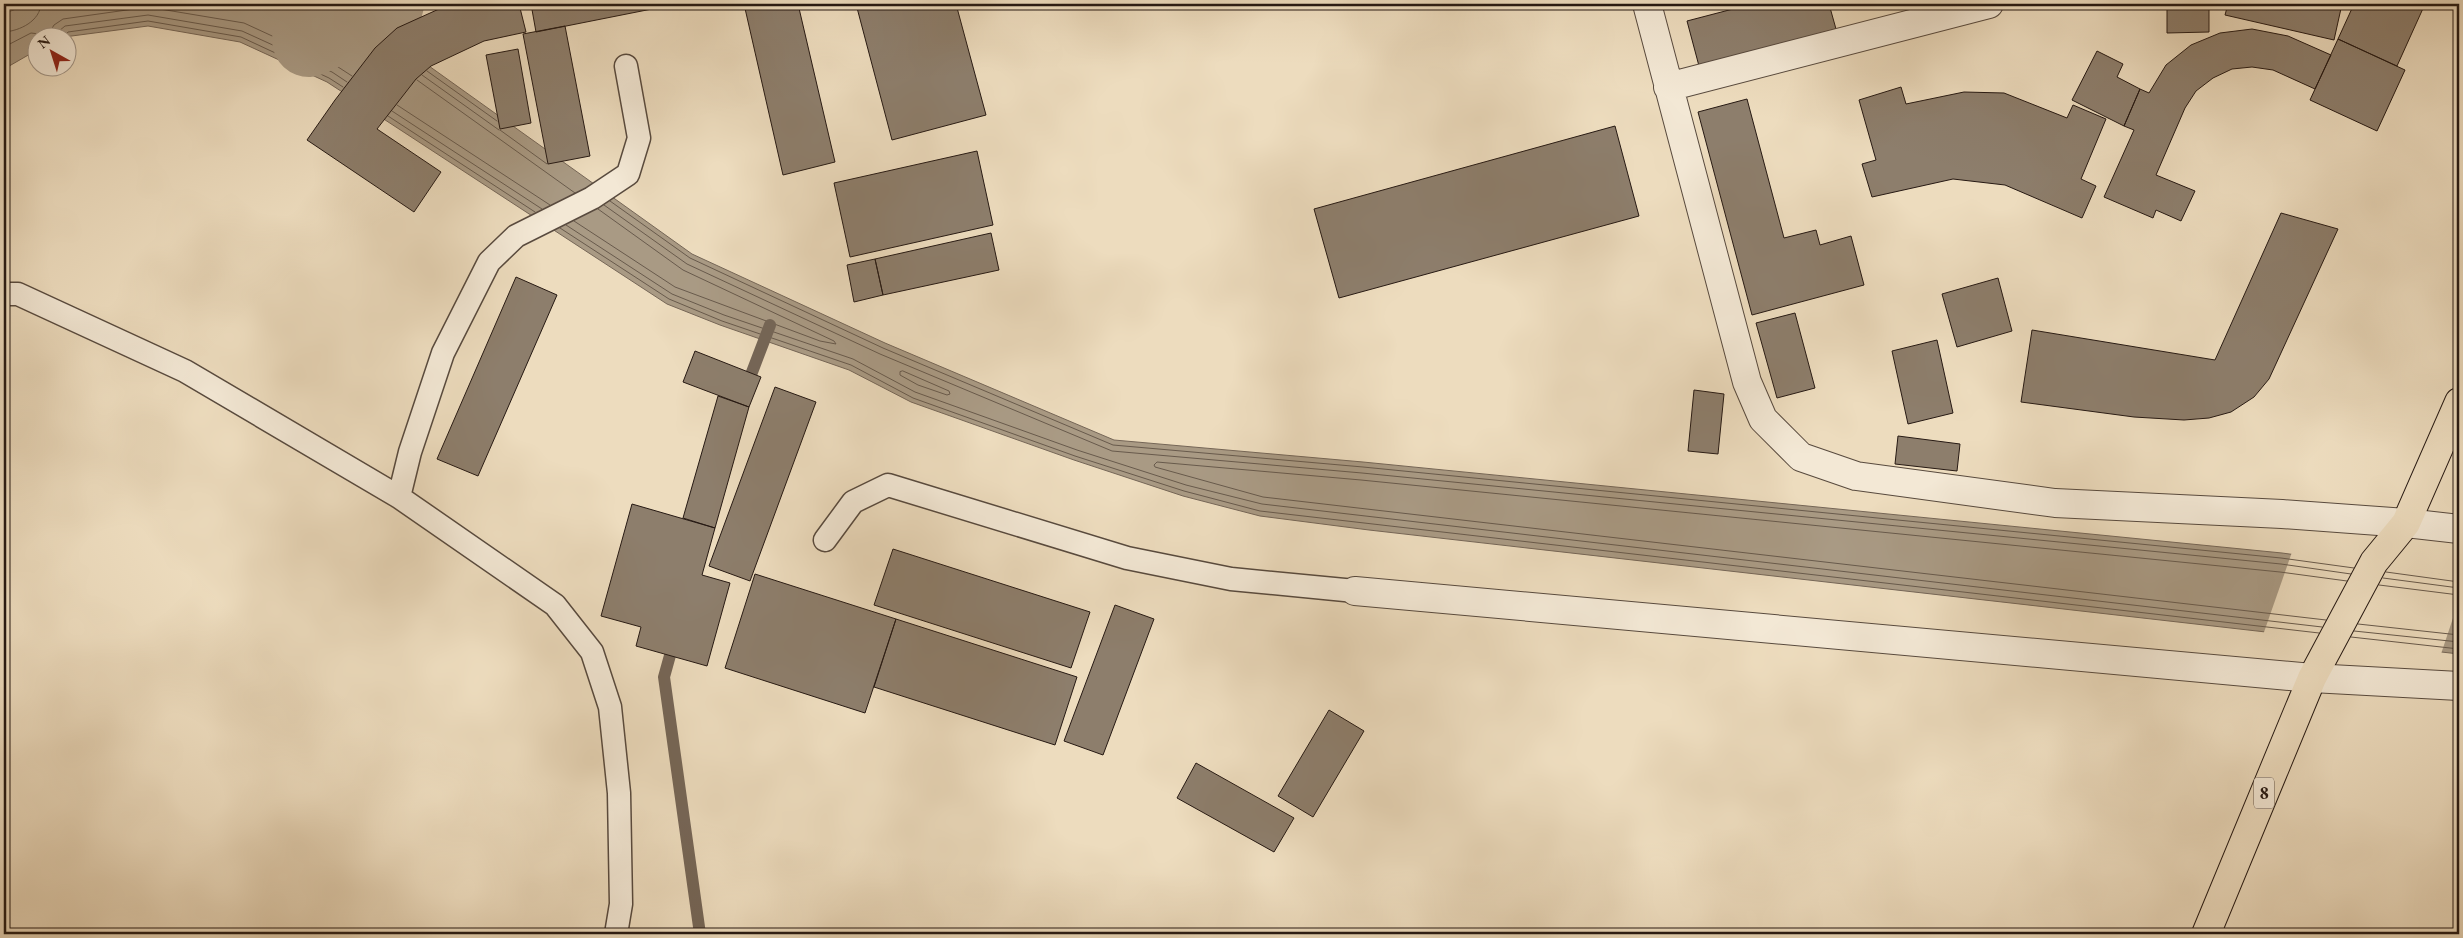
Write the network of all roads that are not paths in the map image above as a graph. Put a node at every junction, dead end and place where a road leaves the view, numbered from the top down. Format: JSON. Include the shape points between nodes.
{"nodes":[{"id":1,"x":1647,"y":4,"type":"edge"},
{"id":2,"x":1989,"y":4,"type":"edge"},
{"id":3,"x":626,"y":66,"type":"dead end"},
{"id":4,"x":1668,"y":87,"type":"junction"},
{"id":5,"x":4,"y":294,"type":"edge"},
{"id":6,"x":2459,"y":402,"type":"edge"},
{"id":7,"x":399,"y":497,"type":"junction"},
{"id":8,"x":2406,"y":523,"type":"junction"},
{"id":9,"x":2459,"y":529,"type":"edge"},
{"id":10,"x":825,"y":540,"type":"dead end"},
{"id":11,"x":1356,"y":591,"type":"joint"},
{"id":12,"x":2312,"y":678,"type":"junction"},
{"id":13,"x":2459,"y":686,"type":"edge"},
{"id":14,"x":616,"y":934,"type":"edge"},
{"id":15,"x":2206,"y":934,"type":"edge"}],
"edges":[{"from":1,"to":4,"type":"street"},
{"from":2,"to":4,"type":"street"},
{"from":3,"to":7,"type":"lane","via":[[639,138],[628,174],[592,198],[516,236],[489,262],[443,353],[410,452]]},
{"from":4,"to":8,"type":"street","via":[[1748,382],[1763,420],[1801,457],[1856,476],[2056,503]]},
{"from":5,"to":7,"type":"lane","via":[[18,294],[185,371]]},
{"from":6,"to":8,"type":"highway","number":"8"},
{"from":7,"to":14,"type":"lane","via":[[554,605],[592,652],[610,707],[619,793],[621,904]]},
{"from":8,"to":9,"type":"street"},
{"from":8,"to":12,"type":"highway","number":"8","via":[[2374,562]]},
{"from":10,"to":11,"type":"lane","via":[[853,502],[888,485],[1126,558],[1232,579]]},
{"from":11,"to":12,"type":"street"},
{"from":12,"to":13,"type":"street"},
{"from":12,"to":15,"type":"highway","number":"8"}]}
